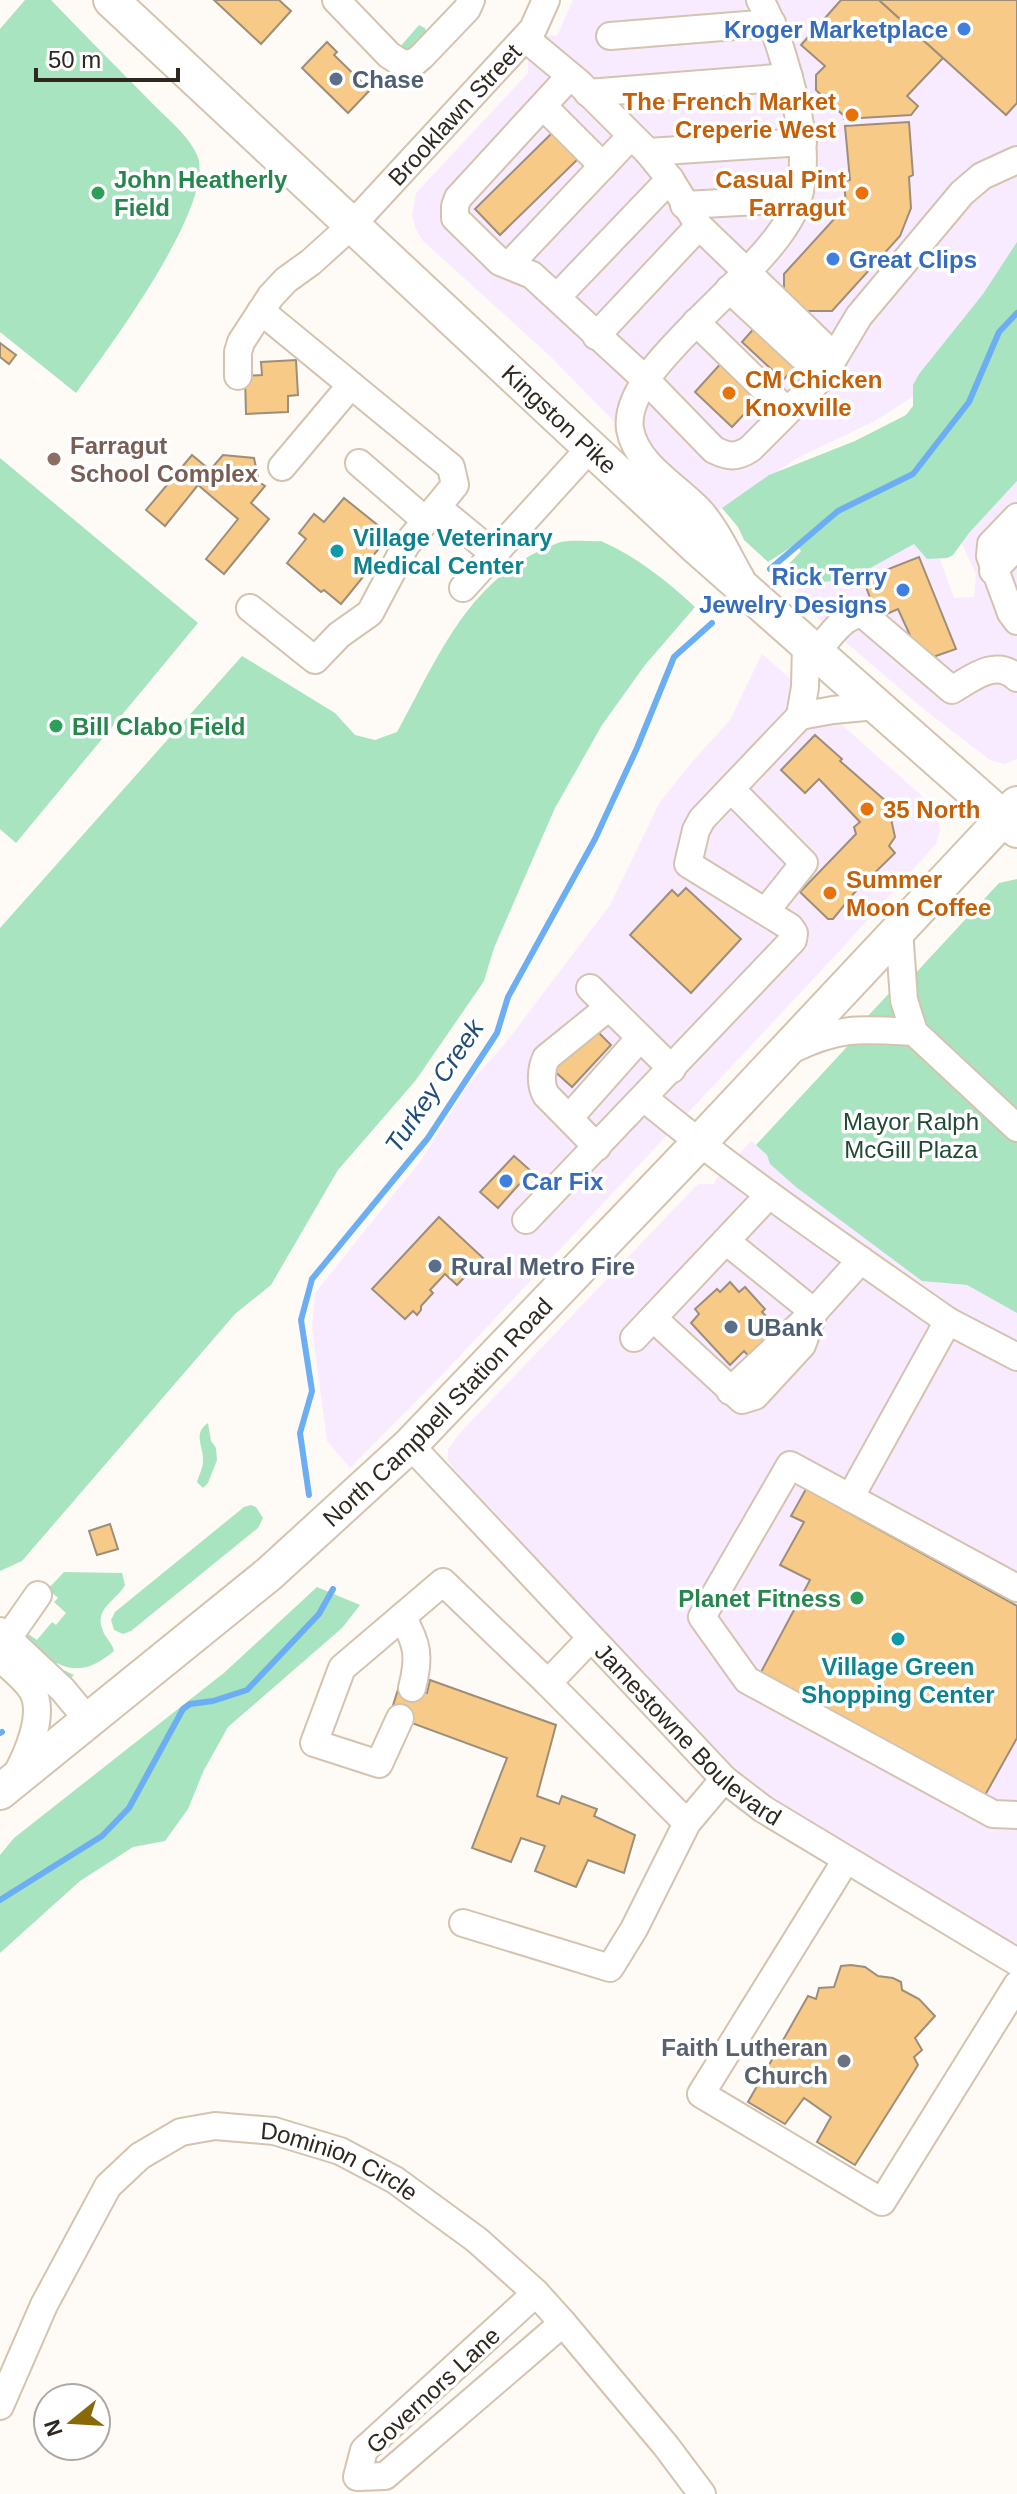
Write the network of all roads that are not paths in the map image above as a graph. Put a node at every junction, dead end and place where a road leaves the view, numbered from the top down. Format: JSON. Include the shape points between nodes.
{"nodes":[{"id":1,"x":111,"y":0,"type":"edge"},
{"id":2,"x":471,"y":0,"type":"edge"},
{"id":3,"x":546,"y":0,"type":"edge"},
{"id":4,"x":340,"y":1,"type":"edge"},
{"id":5,"x":766,"y":12,"type":"edge"},
{"id":6,"x":610,"y":36,"type":"dead end"},
{"id":7,"x":525,"y":38,"type":"junction"},
{"id":8,"x":789,"y":77,"type":"junction"},
{"id":9,"x":579,"y":85,"type":"junction"},
{"id":10,"x":543,"y":106,"type":"junction"},
{"id":11,"x":803,"y":142,"type":"junction"},
{"id":12,"x":640,"y":144,"type":"junction"},
{"id":13,"x":1017,"y":160,"type":"edge"},
{"id":14,"x":603,"y":166,"type":"junction"},
{"id":15,"x":670,"y":179,"type":"junction"},
{"id":16,"x":798,"y":199,"type":"junction"},
{"id":17,"x":692,"y":216,"type":"junction"},
{"id":18,"x":353,"y":224,"type":"junction"},
{"id":19,"x":509,"y":265,"type":"junction"},
{"id":20,"x":738,"y":280,"type":"junction"},
{"id":21,"x":557,"y":297,"type":"junction"},
{"id":22,"x":261,"y":311,"type":"junction"},
{"id":23,"x":696,"y":322,"type":"junction"},
{"id":24,"x":596,"y":336,"type":"junction"},
{"id":25,"x":828,"y":365,"type":"junction"},
{"id":26,"x":238,"y":376,"type":"dead end"},
{"id":27,"x":646,"y":380,"type":"junction"},
{"id":28,"x":351,"y":385,"type":"junction"},
{"id":29,"x":787,"y":411,"type":"junction"},
{"id":30,"x":590,"y":448,"type":"junction"},
{"id":31,"x":359,"y":463,"type":"dead end"},
{"id":32,"x":282,"y":467,"type":"dead end"},
{"id":33,"x":432,"y":514,"type":"junction"},
{"id":34,"x":1017,"y":517,"type":"edge"},
{"id":35,"x":1017,"y":546,"type":"edge"},
{"id":36,"x":493,"y":553,"type":"junction"},
{"id":37,"x":993,"y":571,"type":"junction"},
{"id":38,"x":463,"y":588,"type":"dead end"},
{"id":39,"x":750,"y":595,"type":"junction"},
{"id":40,"x":250,"y":608,"type":"dead end"},
{"id":41,"x":1017,"y":621,"type":"edge"},
{"id":42,"x":811,"y":648,"type":"junction"},
{"id":43,"x":1017,"y":678,"type":"edge"},
{"id":44,"x":876,"y":706,"type":"junction"},
{"id":45,"x":800,"y":716,"type":"junction"},
{"id":46,"x":731,"y":789,"type":"junction"},
{"id":47,"x":1013,"y":817,"type":"edge"},
{"id":48,"x":766,"y":911,"type":"junction"},
{"id":49,"x":899,"y":929,"type":"junction"},
{"id":50,"x":590,"y":988,"type":"dead end"},
{"id":51,"x":609,"y":1007,"type":"junction"},
{"id":52,"x":914,"y":1032,"type":"junction"},
{"id":53,"x":640,"y":1038,"type":"junction"},
{"id":54,"x":783,"y":1054,"type":"junction"},
{"id":55,"x":672,"y":1069,"type":"junction"},
{"id":56,"x":644,"y":1098,"type":"junction"},
{"id":57,"x":569,"y":1118,"type":"junction"},
{"id":58,"x":1017,"y":1128,"type":"edge"},
{"id":59,"x":699,"y":1143,"type":"junction"},
{"id":60,"x":597,"y":1147,"type":"junction"},
{"id":61,"x":769,"y":1195,"type":"junction"},
{"id":62,"x":526,"y":1220,"type":"dead end"},
{"id":63,"x":726,"y":1241,"type":"junction"},
{"id":64,"x":861,"y":1260,"type":"junction"},
{"id":65,"x":814,"y":1312,"type":"junction"},
{"id":66,"x":653,"y":1318,"type":"junction"},
{"id":67,"x":948,"y":1321,"type":"junction"},
{"id":68,"x":634,"y":1338,"type":"dead end"},
{"id":69,"x":1017,"y":1357,"type":"edge"},
{"id":70,"x":410,"y":1445,"type":"junction"},
{"id":71,"x":850,"y":1498,"type":"junction"},
{"id":72,"x":1017,"y":1588,"type":"edge"},
{"id":73,"x":38,"y":1595,"type":"dead end"},
{"id":74,"x":402,"y":1617,"type":"junction"},
{"id":75,"x":591,"y":1638,"type":"junction"},
{"id":76,"x":3,"y":1642,"type":"edge"},
{"id":77,"x":548,"y":1683,"type":"junction"},
{"id":78,"x":412,"y":1688,"type":"dead end"},
{"id":79,"x":400,"y":1718,"type":"dead end"},
{"id":80,"x":87,"y":1719,"type":"junction"},
{"id":81,"x":724,"y":1779,"type":"junction"},
{"id":82,"x":6,"y":1786,"type":"edge"},
{"id":83,"x":1017,"y":1815,"type":"edge"},
{"id":84,"x":687,"y":1823,"type":"junction"},
{"id":85,"x":846,"y":1860,"type":"junction"},
{"id":86,"x":463,"y":1923,"type":"dead end"},
{"id":87,"x":1017,"y":1962,"type":"edge"},
{"id":88,"x":1017,"y":1985,"type":"edge"},
{"id":89,"x":536,"y":2293,"type":"junction"},
{"id":90,"x":563,"y":2323,"type":"junction"},
{"id":91,"x":0,"y":2406,"type":"edge"},
{"id":92,"x":702,"y":2494,"type":"edge"}],
"edges":[{"from":1,"to":18,"type":"main road","name":"Kingston Pike"},
{"from":2,"to":4,"type":"street","via":[[422,56],[403,64]]},
{"from":3,"to":7,"type":"street","name":"Brooklawn Street"},
{"from":5,"to":6,"type":"street"},
{"from":5,"to":8,"type":"street"},
{"from":7,"to":9,"type":"street"},
{"from":7,"to":18,"type":"street","name":"Brooklawn Street"},
{"from":8,"to":9,"type":"street"},
{"from":8,"to":11,"type":"street"},
{"from":9,"to":10,"type":"street"},
{"from":9,"to":12,"type":"street"},
{"from":10,"to":14,"type":"street"},
{"from":10,"to":19,"type":"street","via":[[455,206],[457,222]]},
{"from":11,"to":12,"type":"street"},
{"from":11,"to":16,"type":"street"},
{"from":12,"to":14,"type":"street"},
{"from":12,"to":15,"type":"street"},
{"from":13,"to":25,"type":"street","via":[[982,176],[962,193],[859,316]]},
{"from":14,"to":19,"type":"street"},
{"from":15,"to":17,"type":"street"},
{"from":15,"to":21,"type":"street"},
{"from":16,"to":17,"type":"street"},
{"from":16,"to":20,"type":"street","via":[[786,223]]},
{"from":17,"to":20,"type":"street"},
{"from":17,"to":24,"type":"street"},
{"from":18,"to":22,"type":"street","name":"Brooklawn Street","via":[[286,280]]},
{"from":18,"to":30,"type":"main road","name":"Kingston Pike"},
{"from":19,"to":21,"type":"street","via":[[532,275]]},
{"from":20,"to":23,"type":"street"},
{"from":20,"to":25,"type":"street"},
{"from":21,"to":24,"type":"street"},
{"from":22,"to":26,"type":"street","name":"Brooklawn Street","via":[[241,342]]},
{"from":22,"to":28,"type":"street"},
{"from":23,"to":27,"type":"street"},
{"from":23,"to":29,"type":"street"},
{"from":24,"to":27,"type":"street"},
{"from":25,"to":29,"type":"street"},
{"from":27,"to":29,"type":"street","via":[[714,450],[729,457],[750,449]]},
{"from":27,"to":39,"type":"street","via":[[631,413],[637,448],[701,512]]},
{"from":28,"to":32,"type":"street"},
{"from":28,"to":33,"type":"street","via":[[451,467],[455,485]]},
{"from":30,"to":36,"type":"street"},
{"from":30,"to":39,"type":"main road","name":"Kingston Pike"},
{"from":31,"to":33,"type":"street"},
{"from":33,"to":36,"type":"street"},
{"from":33,"to":40,"type":"street","via":[[406,545],[370,613],[315,660]]},
{"from":34,"to":37,"type":"street","via":[[991,544]]},
{"from":35,"to":37,"type":"street"},
{"from":36,"to":38,"type":"street"},
{"from":37,"to":41,"type":"street"},
{"from":39,"to":42,"type":"main road","name":"Kingston Pike"},
{"from":42,"to":43,"type":"street","via":[[857,613],[952,690],[994,669]]},
{"from":42,"to":44,"type":"main road","name":"Kingston Pike"},
{"from":42,"to":45,"type":"street"},
{"from":44,"to":45,"type":"street"},
{"from":44,"to":47,"type":"main road","name":"Kingston Pike"},
{"from":45,"to":46,"type":"street"},
{"from":46,"to":48,"type":"street","via":[[804,863]]},
{"from":46,"to":48,"type":"street","via":[[702,819],[688,864]]},
{"from":47,"to":49,"type":"main road","name":"North Campbell Station Road"},
{"from":48,"to":55,"type":"street","via":[[790,927],[793,940]]},
{"from":49,"to":52,"type":"street","via":[[904,1000]]},
{"from":49,"to":54,"type":"main road","name":"North Campbell Station Road"},
{"from":50,"to":51,"type":"street"},
{"from":51,"to":53,"type":"street"},
{"from":51,"to":57,"type":"street","via":[[542,1066],[542,1090]]},
{"from":52,"to":54,"type":"street","via":[[837,1031]]},
{"from":52,"to":58,"type":"street"},
{"from":53,"to":55,"type":"street"},
{"from":53,"to":57,"type":"street"},
{"from":54,"to":59,"type":"main road","name":"North Campbell Station Road"},
{"from":55,"to":56,"type":"street"},
{"from":56,"to":59,"type":"street"},
{"from":56,"to":60,"type":"street"},
{"from":57,"to":60,"type":"street"},
{"from":59,"to":61,"type":"street"},
{"from":59,"to":70,"type":"main road","name":"North Campbell Station Road"},
{"from":60,"to":62,"type":"street"},
{"from":61,"to":63,"type":"street"},
{"from":61,"to":64,"type":"street"},
{"from":63,"to":65,"type":"street"},
{"from":63,"to":66,"type":"street"},
{"from":64,"to":65,"type":"street"},
{"from":64,"to":67,"type":"street"},
{"from":65,"to":66,"type":"street","via":[[802,1345],[755,1396],[742,1400]]},
{"from":66,"to":68,"type":"street"},
{"from":67,"to":69,"type":"street"},
{"from":67,"to":71,"type":"street"},
{"from":70,"to":75,"type":"street","name":"Jamestowne Boulevard"},
{"from":70,"to":80,"type":"main road","name":"North Campbell Station Road","via":[[269,1574]]},
{"from":71,"to":72,"type":"street"},
{"from":71,"to":83,"type":"street","via":[[790,1465],[702,1617],[747,1680],[993,1814]]},
{"from":73,"to":76,"type":"street"},
{"from":74,"to":77,"type":"street","via":[[443,1582]]},
{"from":74,"to":78,"type":"street","via":[[414,1637],[418,1663]]},
{"from":74,"to":79,"type":"street","via":[[342,1668],[314,1743],[379,1764]]},
{"from":75,"to":77,"type":"street"},
{"from":75,"to":81,"type":"street","name":"Jamestowne Boulevard"},
{"from":76,"to":80,"type":"street","via":[[63,1690]]},
{"from":76,"to":82,"type":"street","via":[[35,1696],[29,1749]]},
{"from":77,"to":84,"type":"street"},
{"from":80,"to":82,"type":"main road","name":"North Campbell Station Road"},
{"from":81,"to":84,"type":"street"},
{"from":81,"to":85,"type":"street","name":"Jamestowne Boulevard"},
{"from":84,"to":86,"type":"street","via":[[610,1968]]},
{"from":85,"to":87,"type":"street","name":"Jamestowne Boulevard"},
{"from":85,"to":88,"type":"street","via":[[701,2094],[882,2202]]},
{"from":89,"to":90,"type":"street","name":"Dominion Circle"},
{"from":89,"to":90,"type":"street","name":"Governors Lane","via":[[364,2450],[357,2477],[385,2476]]},
{"from":89,"to":91,"type":"street","name":"Dominion Circle","via":[[477,2240],[395,2180],[340,2151],[274,2131],[215,2126],[181,2132],[140,2156],[108,2186],[44,2305]]},
{"from":90,"to":92,"type":"street","name":"Dominion Circle"}]}
